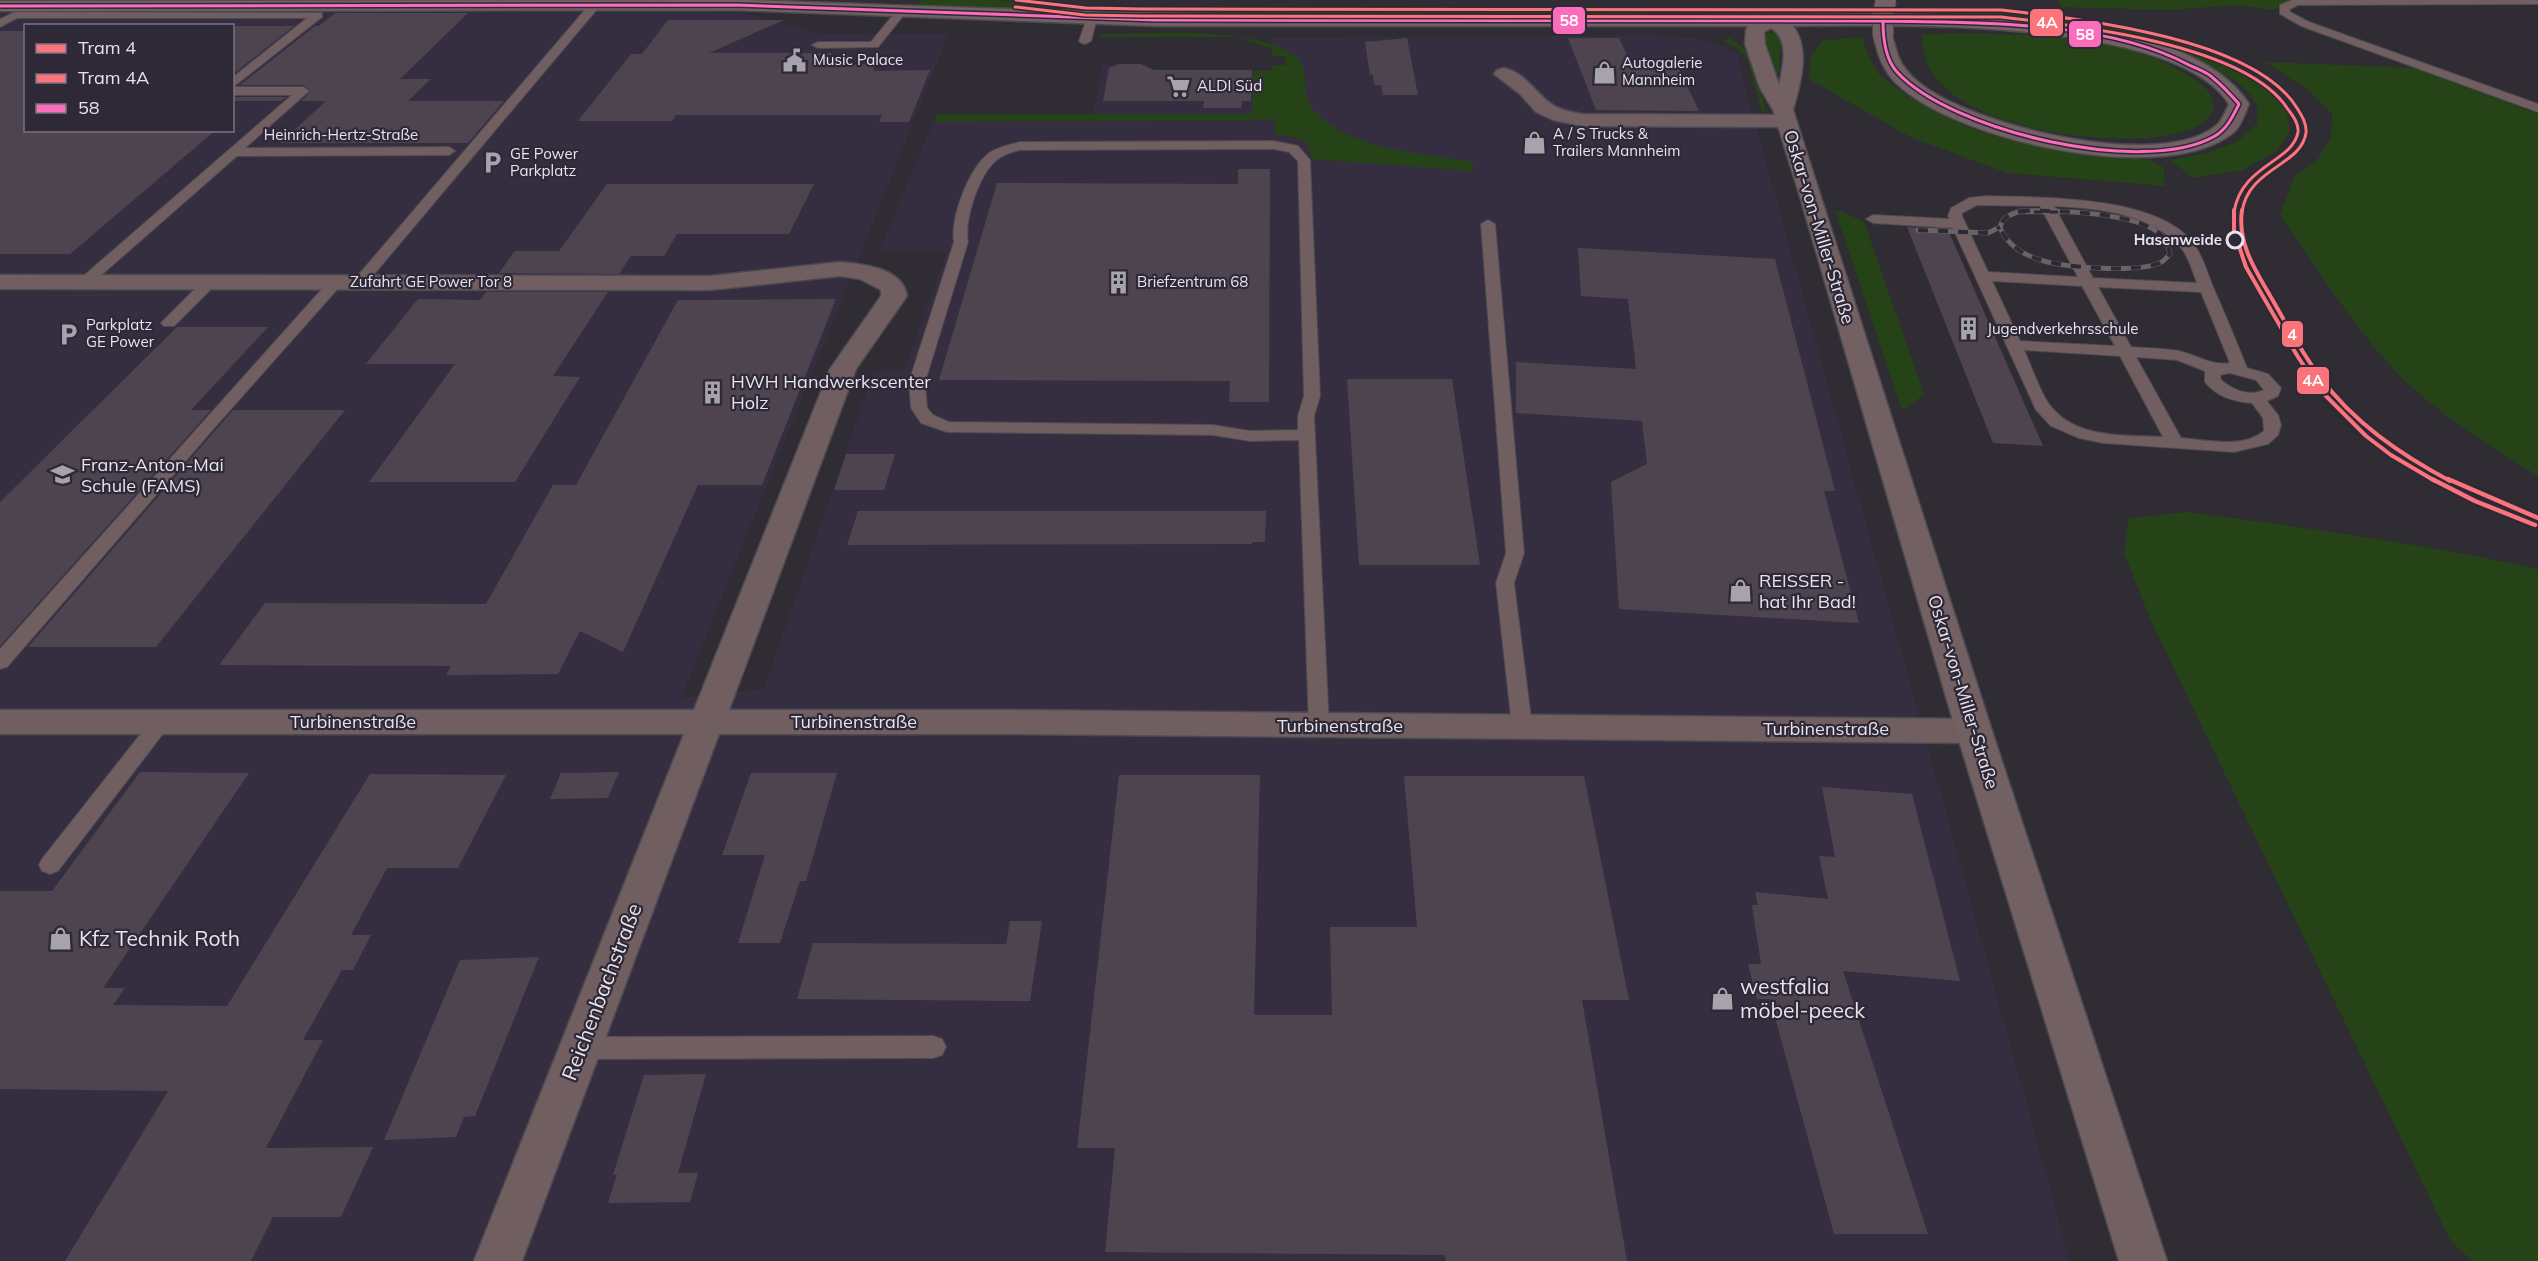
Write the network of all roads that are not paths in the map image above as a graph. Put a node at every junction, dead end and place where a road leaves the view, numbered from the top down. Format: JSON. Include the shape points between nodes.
{"nodes":[{"id":1,"x":1886,"y":0,"type":"edge"},
{"id":2,"x":2538,"y":1,"type":"edge"},
{"id":3,"x":594,"y":6,"type":"junction"},
{"id":4,"x":7,"y":11,"type":"edge"},
{"id":5,"x":324,"y":11,"type":"junction"},
{"id":6,"x":902,"y":11,"type":"junction"},
{"id":7,"x":1092,"y":18,"type":"junction"},
{"id":8,"x":1770,"y":20,"type":"junction"},
{"id":9,"x":1858,"y":20,"type":"junction"},
{"id":10,"x":1681,"y":21,"type":"junction"},
{"id":11,"x":0,"y":24,"type":"edge"},
{"id":12,"x":1085,"y":41,"type":"dead end"},
{"id":13,"x":1755,"y":44,"type":"junction"},
{"id":14,"x":818,"y":45,"type":"dead end"},
{"id":15,"x":1793,"y":46,"type":"junction"},
{"id":16,"x":1504,"y":74,"type":"dead end"},
{"id":17,"x":234,"y":85,"type":"edge"},
{"id":18,"x":234,"y":86,"type":"edge"},
{"id":19,"x":2538,"y":108,"type":"edge"},
{"id":20,"x":1785,"y":116,"type":"junction"},
{"id":21,"x":448,"y":151,"type":"dead end"},
{"id":22,"x":233,"y":152,"type":"junction"},
{"id":23,"x":2044,"y":203,"type":"junction"},
{"id":24,"x":1873,"y":219,"type":"dead end"},
{"id":25,"x":1488,"y":224,"type":"dead end"},
{"id":26,"x":1959,"y":224,"type":"junction"},
{"id":27,"x":1983,"y":276,"type":"junction"},
{"id":28,"x":2087,"y":281,"type":"junction"},
{"id":29,"x":0,"y":282,"type":"edge"},
{"id":30,"x":85,"y":282,"type":"junction"},
{"id":31,"x":210,"y":282,"type":"junction"},
{"id":32,"x":348,"y":282,"type":"junction"},
{"id":33,"x":2205,"y":288,"type":"junction"},
{"id":34,"x":169,"y":323,"type":"dead end"},
{"id":35,"x":2015,"y":345,"type":"junction"},
{"id":36,"x":2126,"y":351,"type":"junction"},
{"id":37,"x":2240,"y":369,"type":"junction"},
{"id":38,"x":2217,"y":370,"type":"junction"},
{"id":39,"x":2257,"y":399,"type":"junction"},
{"id":40,"x":1307,"y":435,"type":"junction"},
{"id":41,"x":2175,"y":443,"type":"junction"},
{"id":42,"x":0,"y":662,"type":"edge"},
{"id":43,"x":0,"y":722,"type":"edge"},
{"id":44,"x":161,"y":722,"type":"junction"},
{"id":45,"x":707,"y":722,"type":"junction"},
{"id":46,"x":1319,"y":726,"type":"junction"},
{"id":47,"x":1522,"y":726,"type":"junction"},
{"id":48,"x":1974,"y":731,"type":"junction"},
{"id":49,"x":50,"y":865,"type":"dead end"},
{"id":50,"x":933,"y":1047,"type":"dead end"},
{"id":51,"x":581,"y":1048,"type":"junction"},
{"id":52,"x":498,"y":1261,"type":"edge"},
{"id":53,"x":2143,"y":1261,"type":"edge"}],
"edges":[{"from":1,"to":9,"type":"main road","bridge":true,"via":[[1883,14],[1883,36],[1889,62],[1904,81],[1952,111],[2007,131],[2086,148],[2167,149],[2216,136],[2238,116],[2239,104],[2216,78],[2166,53],[2117,39],[2052,28],[1974,23]]},
{"from":2,"to":19,"type":"lane","via":[[2296,2],[2284,6],[2285,14],[2305,24]]},
{"from":3,"to":5,"type":"main road"},
{"from":3,"to":6,"type":"main road","via":[[746,5]]},
{"from":3,"to":32,"type":"lane"},
{"from":4,"to":5,"type":"lane"},
{"from":4,"to":5,"type":"main road","via":[[33,6]]},
{"from":4,"to":11,"type":"lane"},
{"from":5,"to":17,"type":"lane"},
{"from":6,"to":7,"type":"main road"},
{"from":6,"to":14,"type":"lane","via":[[874,45]]},
{"from":7,"to":10,"type":"main road"},
{"from":7,"to":12,"type":"lane"},
{"from":8,"to":9,"type":"main road"},
{"from":8,"to":10,"type":"main road"},
{"from":8,"to":13,"type":"main road","via":[[1755,30]]},
{"from":8,"to":15,"type":"main road","via":[[1786,30]]},
{"from":9,"to":15,"type":"main road"},
{"from":10,"to":13,"type":"main road"},
{"from":13,"to":20,"type":"main road","name":"Oskar-von-Miller-Straße","via":[[1770,88]]},
{"from":15,"to":20,"type":"main road","name":"Oskar-von-Miller-Straße"},
{"from":16,"to":20,"type":"street","name":"Oskar-von-Miller-Straße","via":[[1527,90],[1543,108],[1581,120]]},
{"from":18,"to":22,"type":"lane","name":"Heinrich-Hertz-Straße","via":[[303,91]]},
{"from":20,"to":48,"type":"main road","name":"Oskar-von-Miller-Straße"},
{"from":21,"to":22,"type":"lane","name":"Heinrich-Hertz-Straße"},
{"from":22,"to":30,"type":"lane","name":"Heinrich-Hertz-Straße"},
{"from":23,"to":26,"type":"lane","via":[[1974,201],[1956,211]]},
{"from":23,"to":28,"type":"lane"},
{"from":23,"to":33,"type":"lane","via":[[2107,207],[2164,225],[2190,249]]},
{"from":24,"to":26,"type":"lane"},
{"from":25,"to":47,"type":"lane","via":[[1515,553],[1505,583]]},
{"from":26,"to":27,"type":"lane"},
{"from":27,"to":28,"type":"lane"},
{"from":27,"to":35,"type":"lane"},
{"from":28,"to":33,"type":"lane"},
{"from":28,"to":36,"type":"lane"},
{"from":29,"to":30,"type":"street","name":"Zufahrt GE Power Tor 8"},
{"from":30,"to":31,"type":"street","name":"Zufahrt GE Power Tor 8"},
{"from":31,"to":32,"type":"street","name":"Zufahrt GE Power Tor 8"},
{"from":31,"to":34,"type":"lane"},
{"from":32,"to":42,"type":"lane","via":[[209,423]]},
{"from":32,"to":45,"type":"street","name":"Zufahrt GE Power Tor 8","via":[[710,283],[840,269],[882,278],[893,287],[894,296],[843,369]]},
{"from":33,"to":37,"type":"lane"},
{"from":35,"to":36,"type":"lane"},
{"from":35,"to":41,"type":"lane","via":[[2044,410],[2057,422],[2079,433],[2103,438]]},
{"from":36,"to":38,"type":"lane","via":[[2181,356]]},
{"from":36,"to":41,"type":"lane"},
{"from":37,"to":38,"type":"lane"},
{"from":37,"to":39,"type":"lane","via":[[2262,377],[2273,388],[2272,393]]},
{"from":38,"to":39,"type":"lane","via":[[2211,378],[2218,388]]},
{"from":39,"to":41,"type":"lane","via":[[2273,426],[2265,439],[2234,447]]},
{"from":40,"to":40,"type":"lane","via":[[1306,416],[1312,396],[1306,213],[1304,160],[1297,152],[1274,145],[1020,146],[998,152],[980,167],[958,231],[961,242],[917,382],[919,408],[927,419],[947,427],[1213,429],[1250,436]]},
{"from":40,"to":46,"type":"lane"},
{"from":43,"to":44,"type":"street","name":"Turbinenstraße"},
{"from":44,"to":45,"type":"street","name":"Turbinenstraße"},
{"from":44,"to":49,"type":"lane"},
{"from":45,"to":46,"type":"street","name":"Turbinenstraße"},
{"from":45,"to":51,"type":"street","name":"Reichenbachstraße"},
{"from":46,"to":47,"type":"street","name":"Turbinenstraße"},
{"from":47,"to":48,"type":"street","name":"Turbinenstraße"},
{"from":48,"to":53,"type":"main road","name":"Oskar-von-Miller-Straße"},
{"from":50,"to":51,"type":"lane"},
{"from":51,"to":52,"type":"street","name":"Reichenbachstraße"}]}
